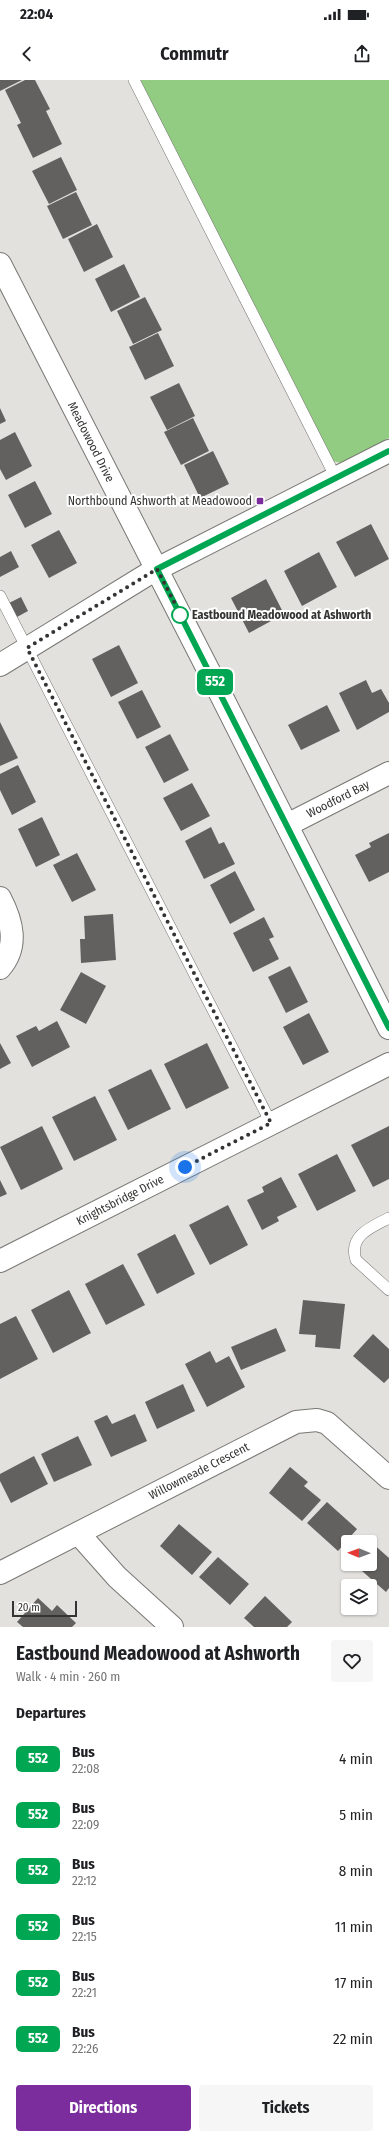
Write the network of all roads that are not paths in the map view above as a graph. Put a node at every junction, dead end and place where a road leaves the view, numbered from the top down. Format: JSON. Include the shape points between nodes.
{"nodes":[{"id":1,"x":134,"y":80,"type":"edge"},
{"id":2,"x":0,"y":264,"type":"edge"},
{"id":3,"x":389,"y":451,"type":"edge"},
{"id":4,"x":336,"y":478,"type":"junction"},
{"id":5,"x":157,"y":569,"type":"junction"},
{"id":6,"x":0,"y":596,"type":"edge"},
{"id":7,"x":27,"y":648,"type":"junction"},
{"id":8,"x":0,"y":665,"type":"edge"},
{"id":9,"x":389,"y":773,"type":"edge"},
{"id":10,"x":287,"y":825,"type":"junction"},
{"id":11,"x":0,"y":898,"type":"edge"},
{"id":12,"x":0,"y":968,"type":"edge"},
{"id":13,"x":389,"y":1028,"type":"edge"},
{"id":14,"x":389,"y":1064,"type":"edge"},
{"id":15,"x":271,"y":1123,"type":"junction"},
{"id":16,"x":389,"y":1218,"type":"edge"},
{"id":17,"x":0,"y":1261,"type":"edge"},
{"id":18,"x":389,"y":1290,"type":"edge"},
{"id":19,"x":389,"y":1478,"type":"edge"},
{"id":20,"x":78,"y":1533,"type":"junction"},
{"id":21,"x":0,"y":1573,"type":"edge"},
{"id":22,"x":172,"y":1627,"type":"edge"}],
"edges":[{"from":1,"to":4,"type":"lane"},
{"from":2,"to":5,"type":"street","name":"Meadowood Drive"},
{"from":3,"to":4,"type":"street"},
{"from":4,"to":5,"type":"street"},
{"from":5,"to":7,"type":"street"},
{"from":5,"to":10,"type":"street","name":"Meadowood Drive"},
{"from":6,"to":7,"type":"lane"},
{"from":7,"to":8,"type":"street"},
{"from":7,"to":15,"type":"lane"},
{"from":9,"to":10,"type":"street","name":"Woodford Bay"},
{"from":10,"to":13,"type":"street","name":"Meadowood Drive"},
{"from":11,"to":12,"type":"street","via":[[11,923],[12,941]]},
{"from":14,"to":15,"type":"street","name":"Knightsbridge Drive"},
{"from":15,"to":17,"type":"street","name":"Knightsbridge Drive"},
{"from":16,"to":18,"type":"lane","via":[[360,1235],[355,1244],[354,1254],[356,1260]]},
{"from":19,"to":20,"type":"street","name":"Willowmeade Crescent","via":[[327,1423],[306,1420],[289,1425]]},
{"from":20,"to":21,"type":"street","name":"Willowmeade Crescent"},
{"from":20,"to":22,"type":"street","via":[[117,1577]]}]}
